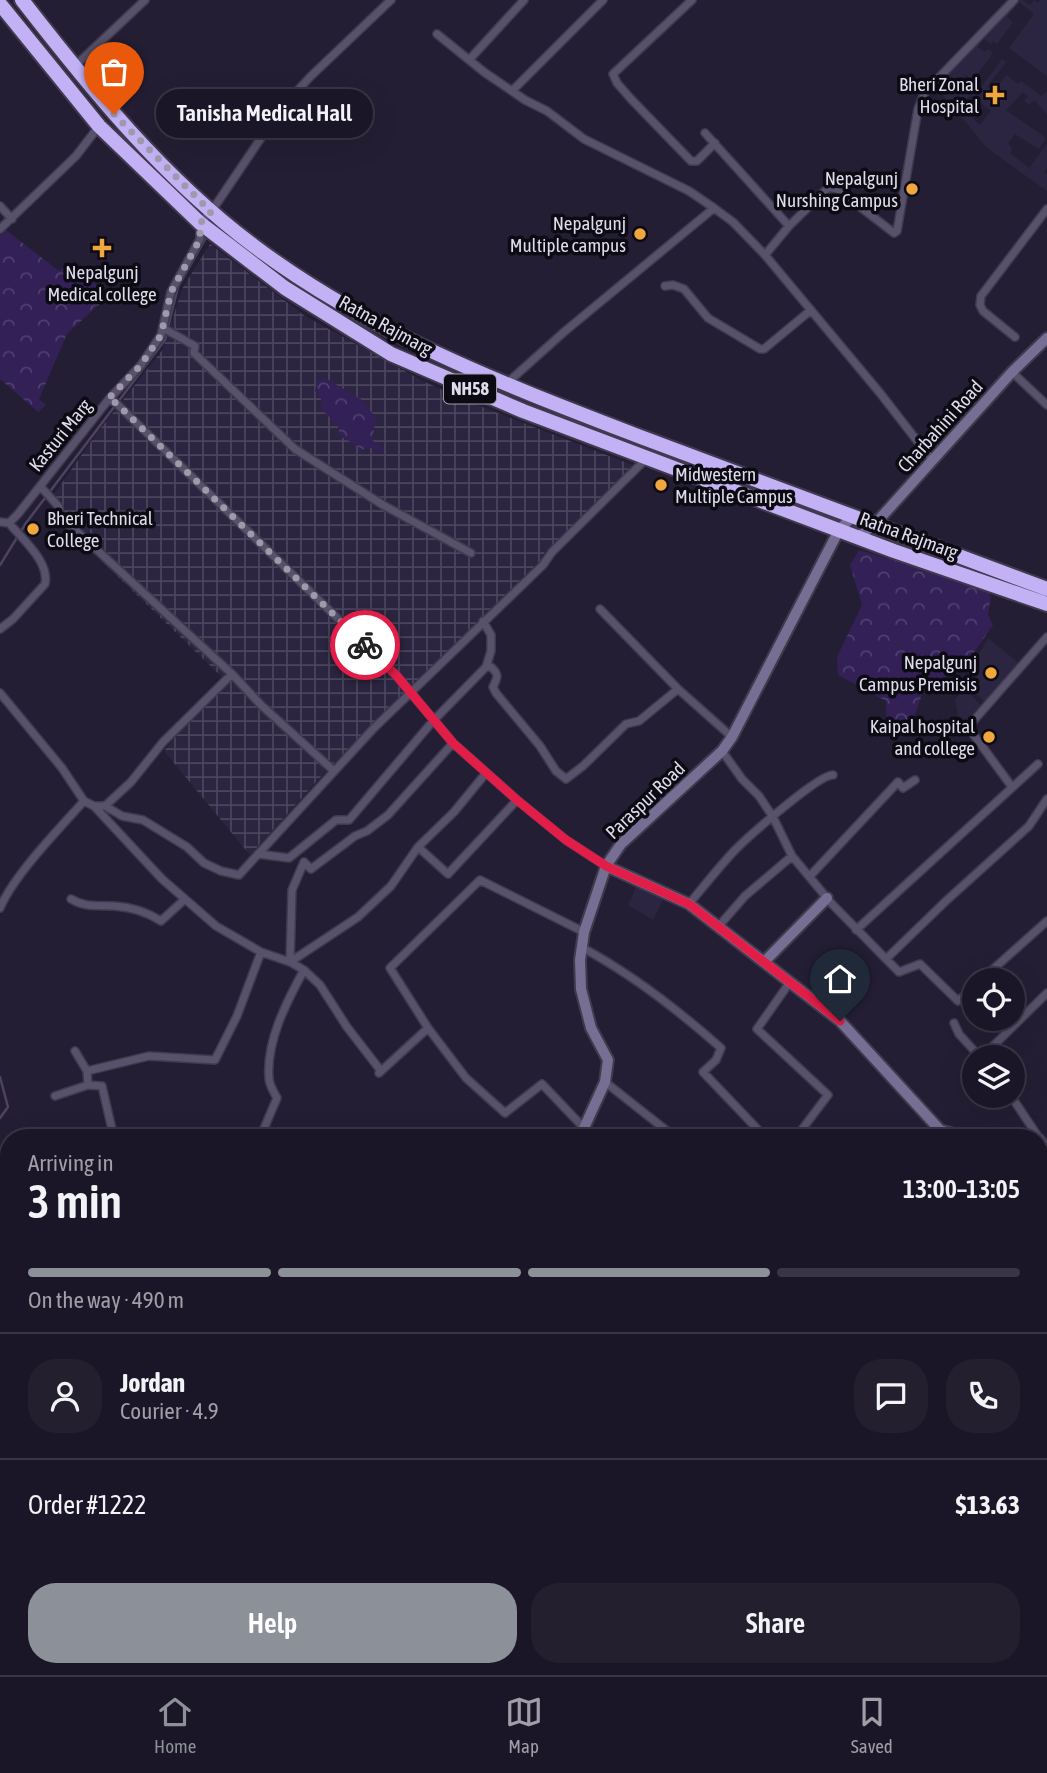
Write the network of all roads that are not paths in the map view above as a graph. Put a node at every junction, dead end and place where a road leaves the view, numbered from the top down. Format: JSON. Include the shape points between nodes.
{"nodes":[{"id":1,"x":22,"y":0,"type":"edge"},
{"id":2,"x":145,"y":0,"type":"edge"},
{"id":3,"x":391,"y":0,"type":"edge"},
{"id":4,"x":524,"y":0,"type":"edge"},
{"id":5,"x":603,"y":0,"type":"edge"},
{"id":6,"x":692,"y":0,"type":"edge"},
{"id":7,"x":1014,"y":0,"type":"edge"},
{"id":8,"x":0,"y":4,"type":"edge"},
{"id":9,"x":437,"y":34,"type":"dead end"},
{"id":10,"x":469,"y":60,"type":"junction"},
{"id":11,"x":74,"y":67,"type":"junction"},
{"id":12,"x":512,"y":91,"type":"junction"},
{"id":13,"x":99,"y":126,"type":"junction"},
{"id":14,"x":705,"y":132,"type":"dead end"},
{"id":15,"x":715,"y":143,"type":"junction"},
{"id":16,"x":0,"y":206,"type":"edge"},
{"id":17,"x":714,"y":208,"type":"junction"},
{"id":18,"x":1047,"y":209,"type":"edge"},
{"id":19,"x":211,"y":212,"type":"junction"},
{"id":20,"x":12,"y":219,"type":"junction"},
{"id":21,"x":200,"y":223,"type":"junction"},
{"id":22,"x":789,"y":226,"type":"junction"},
{"id":23,"x":0,"y":229,"type":"edge"},
{"id":24,"x":765,"y":255,"type":"junction"},
{"id":25,"x":665,"y":286,"type":"dead end"},
{"id":26,"x":811,"y":310,"type":"junction"},
{"id":27,"x":163,"y":328,"type":"junction"},
{"id":28,"x":1016,"y":337,"type":"dead end"},
{"id":29,"x":1047,"y":338,"type":"edge"},
{"id":30,"x":1013,"y":372,"type":"junction"},
{"id":31,"x":505,"y":385,"type":"junction"},
{"id":32,"x":108,"y":399,"type":"junction"},
{"id":33,"x":1047,"y":405,"type":"edge"},
{"id":34,"x":648,"y":457,"type":"junction"},
{"id":35,"x":932,"y":460,"type":"junction"},
{"id":36,"x":40,"y":486,"type":"junction"},
{"id":37,"x":853,"y":516,"type":"junction"},
{"id":38,"x":0,"y":522,"type":"edge"},
{"id":39,"x":9,"y":523,"type":"junction"},
{"id":40,"x":875,"y":524,"type":"junction"},
{"id":41,"x":839,"y":530,"type":"junction"},
{"id":42,"x":858,"y":537,"type":"junction"},
{"id":43,"x":471,"y":553,"type":"dead end"},
{"id":44,"x":1047,"y":589,"type":"edge"},
{"id":45,"x":1047,"y":604,"type":"edge"},
{"id":46,"x":600,"y":609,"type":"dead end"},
{"id":47,"x":483,"y":621,"type":"junction"},
{"id":48,"x":0,"y":629,"type":"edge"},
{"id":49,"x":1047,"y":637,"type":"edge"},
{"id":50,"x":486,"y":667,"type":"junction"},
{"id":51,"x":232,"y":674,"type":"junction"},
{"id":52,"x":678,"y":689,"type":"junction"},
{"id":53,"x":0,"y":694,"type":"edge"},
{"id":54,"x":410,"y":694,"type":"junction"},
{"id":55,"x":433,"y":722,"type":"junction"},
{"id":56,"x":732,"y":737,"type":"junction"},
{"id":57,"x":453,"y":743,"type":"junction"},
{"id":58,"x":722,"y":751,"type":"junction"},
{"id":59,"x":1038,"y":764,"type":"dead end"},
{"id":60,"x":334,"y":771,"type":"junction"},
{"id":61,"x":486,"y":773,"type":"junction"},
{"id":62,"x":832,"y":775,"type":"dead end"},
{"id":63,"x":915,"y":780,"type":"dead end"},
{"id":64,"x":1012,"y":787,"type":"junction"},
{"id":65,"x":1047,"y":799,"type":"edge"},
{"id":66,"x":517,"y":800,"type":"junction"},
{"id":67,"x":85,"y":801,"type":"junction"},
{"id":68,"x":94,"y":806,"type":"junction"},
{"id":69,"x":105,"y":806,"type":"junction"},
{"id":70,"x":774,"y":817,"type":"junction"},
{"id":71,"x":418,"y":847,"type":"junction"},
{"id":72,"x":258,"y":854,"type":"junction"},
{"id":73,"x":792,"y":856,"type":"junction"},
{"id":74,"x":606,"y":866,"type":"junction"},
{"id":75,"x":810,"y":876,"type":"junction"},
{"id":76,"x":827,"y":898,"type":"junction"},
{"id":77,"x":71,"y":899,"type":"dead end"},
{"id":78,"x":185,"y":899,"type":"junction"},
{"id":79,"x":689,"y":904,"type":"junction"},
{"id":80,"x":0,"y":908,"type":"edge"},
{"id":81,"x":1047,"y":920,"type":"edge"},
{"id":82,"x":718,"y":927,"type":"junction"},
{"id":83,"x":856,"y":930,"type":"junction"},
{"id":84,"x":584,"y":932,"type":"junction"},
{"id":85,"x":581,"y":947,"type":"junction"},
{"id":86,"x":261,"y":952,"type":"junction"},
{"id":87,"x":886,"y":960,"type":"junction"},
{"id":88,"x":290,"y":962,"type":"junction"},
{"id":89,"x":764,"y":962,"type":"junction"},
{"id":90,"x":994,"y":968,"type":"edge"},
{"id":91,"x":304,"y":970,"type":"junction"},
{"id":92,"x":790,"y":982,"type":"junction"},
{"id":93,"x":1047,"y":993,"type":"edge"},
{"id":94,"x":962,"y":997,"type":"edge"},
{"id":95,"x":954,"y":1023,"type":"dead end"},
{"id":96,"x":428,"y":1028,"type":"junction"},
{"id":97,"x":970,"y":1045,"type":"edge"},
{"id":98,"x":993,"y":1045,"type":"edge"},
{"id":99,"x":75,"y":1051,"type":"dead end"},
{"id":100,"x":87,"y":1071,"type":"junction"},
{"id":101,"x":605,"y":1082,"type":"junction"},
{"id":102,"x":88,"y":1085,"type":"junction"},
{"id":103,"x":55,"y":1096,"type":"dead end"},
{"id":104,"x":1020,"y":1108,"type":"edge"},
{"id":105,"x":112,"y":1129,"type":"edge"},
{"id":106,"x":264,"y":1129,"type":"edge"},
{"id":107,"x":581,"y":1129,"type":"edge"},
{"id":108,"x":587,"y":1129,"type":"edge"},
{"id":109,"x":665,"y":1129,"type":"edge"},
{"id":110,"x":757,"y":1129,"type":"edge"},
{"id":111,"x":803,"y":1129,"type":"edge"},
{"id":112,"x":939,"y":1129,"type":"edge"},
{"id":113,"x":1033,"y":1129,"type":"edge"}],
"edges":[{"from":1,"to":11,"type":"highway","name":"Ratna Rajmarg","number":"NH58"},
{"from":2,"to":11,"type":"street"},
{"from":3,"to":19,"type":"street","name":"Kasturi Marg","via":[[280,110]]},
{"from":4,"to":10,"type":"street"},
{"from":5,"to":12,"type":"street"},
{"from":6,"to":15,"type":"street","via":[[613,74],[691,161],[697,161]]},
{"from":7,"to":22,"type":"street","via":[[925,92],[918,109],[897,231],[829,187]]},
{"from":8,"to":13,"type":"highway","name":"Ratna Rajmarg","number":"NH58"},
{"from":9,"to":10,"type":"street"},
{"from":10,"to":12,"type":"street"},
{"from":11,"to":19,"type":"highway","name":"Ratna Rajmarg","number":"NH58"},
{"from":12,"to":17,"type":"street","via":[[584,139]]},
{"from":13,"to":20,"type":"street","via":[[76,156]]},
{"from":13,"to":21,"type":"highway","name":"Ratna Rajmarg","number":"NH58"},
{"from":14,"to":15,"type":"street"},
{"from":15,"to":22,"type":"street"},
{"from":16,"to":20,"type":"street"},
{"from":17,"to":24,"type":"street"},
{"from":17,"to":31,"type":"street"},
{"from":18,"to":28,"type":"street","via":[[981,296],[983,311]]},
{"from":19,"to":21,"type":"street","name":"Kasturi Marg"},
{"from":19,"to":31,"type":"highway","name":"Ratna Rajmarg","number":"NH58","via":[[300,279],[353,311]]},
{"from":20,"to":23,"type":"street"},
{"from":21,"to":27,"type":"street","name":"Kasturi Marg","via":[[200,239],[171,292]]},
{"from":21,"to":34,"type":"highway","name":"Ratna Rajmarg","number":"NH58","via":[[285,288],[391,354],[523,411]]},
{"from":22,"to":24,"type":"street"},
{"from":24,"to":26,"type":"street"},
{"from":25,"to":26,"type":"street","via":[[684,289],[708,318],[761,349]]},
{"from":26,"to":35,"type":"street"},
{"from":27,"to":32,"type":"street","name":"Kasturi Marg","via":[[141,365]]},
{"from":27,"to":43,"type":"street","via":[[195,346],[194,353],[208,368],[295,449]]},
{"from":29,"to":30,"type":"street","name":"Charbahini Road"},
{"from":30,"to":33,"type":"street"},
{"from":30,"to":35,"type":"street","name":"Charbahini Road"},
{"from":31,"to":37,"type":"highway","name":"Ratna Rajmarg","number":"NH58"},
{"from":32,"to":36,"type":"street","name":"Kasturi Marg"},
{"from":32,"to":54,"type":"street","via":[[396,675]]},
{"from":34,"to":41,"type":"highway","name":"Ratna Rajmarg","number":"NH58"},
{"from":34,"to":47,"type":"street"},
{"from":35,"to":40,"type":"street","name":"Charbahini Road"},
{"from":36,"to":39,"type":"street","name":"Kasturi Marg"},
{"from":36,"to":51,"type":"street","via":[[59,507],[60,516]]},
{"from":37,"to":40,"type":"highway","name":"Ratna Rajmarg","number":"NH58"},
{"from":37,"to":41,"type":"street","name":"Paraspur Road"},
{"from":38,"to":39,"type":"street"},
{"from":39,"to":48,"type":"street","via":[[40,560],[46,577],[45,584]]},
{"from":40,"to":42,"type":"street","name":"Charbahini Road"},
{"from":40,"to":44,"type":"highway","name":"Ratna Rajmarg","number":"NH58"},
{"from":41,"to":42,"type":"highway","name":"Ratna Rajmarg","number":"NH58"},
{"from":41,"to":56,"type":"street","name":"Paraspur Road"},
{"from":42,"to":45,"type":"highway","name":"Ratna Rajmarg","number":"NH58"},
{"from":46,"to":52,"type":"street"},
{"from":47,"to":50,"type":"street","via":[[491,635]]},
{"from":47,"to":54,"type":"street"},
{"from":49,"to":64,"type":"street","via":[[968,727]]},
{"from":50,"to":52,"type":"street","via":[[498,675],[493,687],[496,693],[566,779],[626,724],[639,721]]},
{"from":50,"to":55,"type":"street"},
{"from":51,"to":60,"type":"street"},
{"from":51,"to":69,"type":"street"},
{"from":52,"to":56,"type":"street"},
{"from":53,"to":67,"type":"street"},
{"from":54,"to":55,"type":"street"},
{"from":54,"to":60,"type":"street"},
{"from":55,"to":57,"type":"street"},
{"from":55,"to":72,"type":"street","via":[[349,820],[336,821],[289,858]]},
{"from":56,"to":58,"type":"street","name":"Paraspur Road"},
{"from":57,"to":61,"type":"street"},
{"from":57,"to":88,"type":"street","via":[[388,815],[311,869],[304,862],[292,890]]},
{"from":58,"to":70,"type":"street"},
{"from":58,"to":74,"type":"street","name":"Paraspur Road","via":[[621,844]]},
{"from":59,"to":64,"type":"street"},
{"from":60,"to":72,"type":"street"},
{"from":61,"to":66,"type":"street"},
{"from":61,"to":71,"type":"street"},
{"from":62,"to":70,"type":"street","via":[[813,784]]},
{"from":63,"to":75,"type":"street","via":[[903,788],[898,782]]},
{"from":64,"to":83,"type":"street"},
{"from":65,"to":87,"type":"street","via":[[1029,826]]},
{"from":66,"to":71,"type":"street","via":[[448,874]]},
{"from":66,"to":74,"type":"street"},
{"from":67,"to":68,"type":"street"},
{"from":67,"to":80,"type":"street","via":[[5,895]]},
{"from":68,"to":69,"type":"street"},
{"from":68,"to":78,"type":"street"},
{"from":69,"to":72,"type":"street","via":[[158,828],[221,871],[239,875]]},
{"from":70,"to":73,"type":"street"},
{"from":70,"to":79,"type":"street","via":[[736,849]]},
{"from":71,"to":88,"type":"street","via":[[391,886],[359,917]]},
{"from":73,"to":75,"type":"street"},
{"from":73,"to":82,"type":"street"},
{"from":74,"to":79,"type":"street"},
{"from":74,"to":84,"type":"street","name":"Paraspur Road"},
{"from":75,"to":76,"type":"street"},
{"from":76,"to":83,"type":"street"},
{"from":76,"to":89,"type":"street"},
{"from":77,"to":78,"type":"street","via":[[83,906],[138,910],[161,921]]},
{"from":78,"to":86,"type":"street","via":[[216,926]]},
{"from":79,"to":82,"type":"street"},
{"from":81,"to":90,"type":"street"},
{"from":82,"to":89,"type":"street"},
{"from":83,"to":87,"type":"street"},
{"from":84,"to":85,"type":"street","name":"Paraspur Road"},
{"from":84,"to":96,"type":"street","via":[[480,880],[390,968]]},
{"from":85,"to":101,"type":"street","name":"Paraspur Road","via":[[581,989],[591,1028],[608,1060]]},
{"from":85,"to":110,"type":"street","via":[[623,971],[721,1048],[703,1072]]},
{"from":86,"to":88,"type":"street"},
{"from":86,"to":100,"type":"street","via":[[215,1060],[149,1056]]},
{"from":87,"to":94,"type":"street","via":[[900,972],[920,964],[958,1001]]},
{"from":88,"to":91,"type":"street"},
{"from":89,"to":92,"type":"street"},
{"from":91,"to":96,"type":"street","via":[[320,985],[379,1072]]},
{"from":91,"to":106,"type":"street","via":[[286,1003],[272,1046],[268,1080],[276,1098]]},
{"from":92,"to":111,"type":"street","via":[[757,1029],[828,1095]]},
{"from":92,"to":112,"type":"street","via":[[840,1021]]},
{"from":93,"to":98,"type":"street"},
{"from":95,"to":97,"type":"street"},
{"from":96,"to":107,"type":"street","via":[[466,1078],[505,1114],[542,1084]]},
{"from":99,"to":100,"type":"street"},
{"from":100,"to":102,"type":"street"},
{"from":101,"to":108,"type":"street","name":"Paraspur Road"},
{"from":101,"to":109,"type":"street"},
{"from":102,"to":103,"type":"street"},
{"from":102,"to":105,"type":"street","via":[[102,1086]]},
{"from":104,"to":113,"type":"street"}]}
